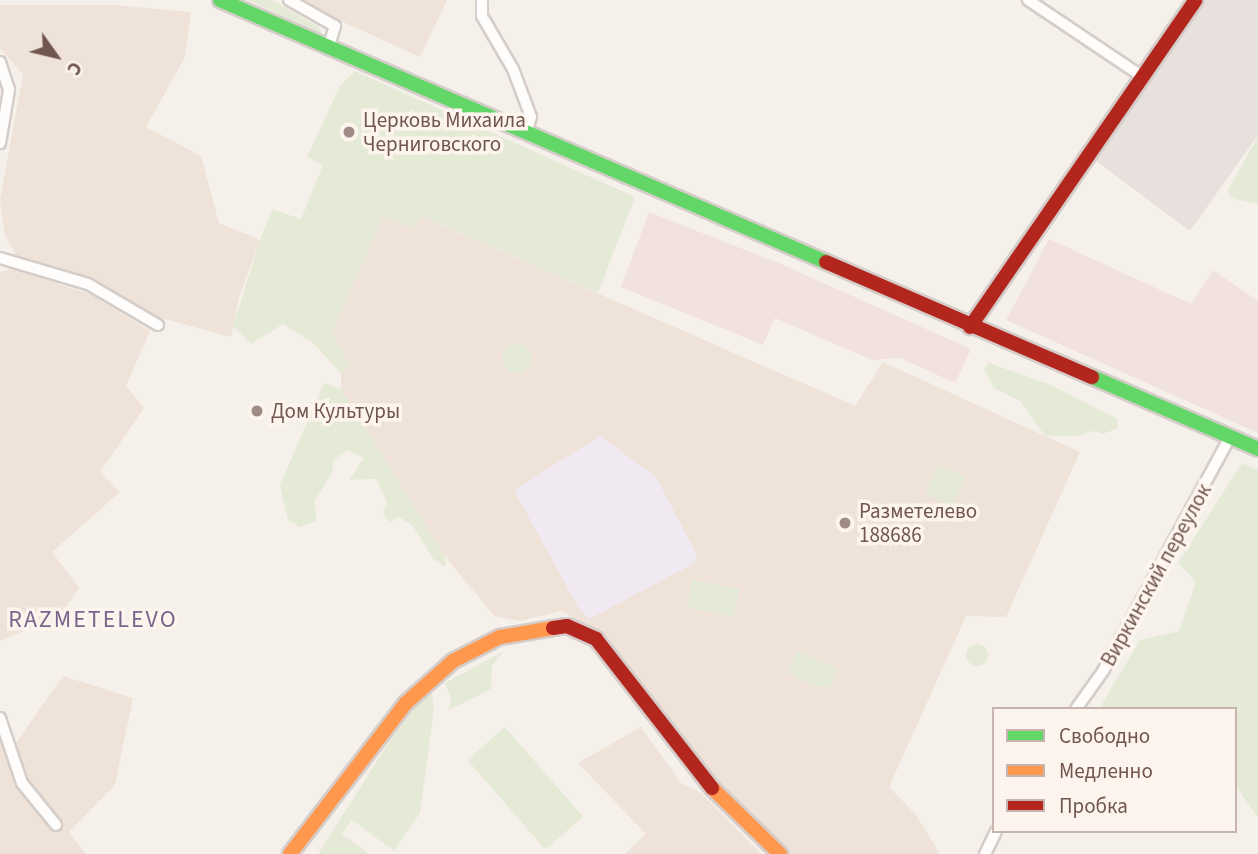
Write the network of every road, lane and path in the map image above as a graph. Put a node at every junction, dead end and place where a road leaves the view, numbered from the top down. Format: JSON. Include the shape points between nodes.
{"nodes":[{"id":1,"x":220,"y":0,"type":"edge"},
{"id":2,"x":289,"y":0,"type":"edge"},
{"id":3,"x":482,"y":0,"type":"edge"},
{"id":4,"x":1028,"y":0,"type":"edge"},
{"id":5,"x":1196,"y":0,"type":"edge"},
{"id":6,"x":329,"y":46,"type":"junction"},
{"id":7,"x":0,"y":62,"type":"edge"},
{"id":8,"x":1143,"y":77,"type":"junction"},
{"id":9,"x":526,"y":132,"type":"junction"},
{"id":10,"x":0,"y":143,"type":"edge"},
{"id":11,"x":0,"y":258,"type":"edge"},
{"id":12,"x":158,"y":325,"type":"dead end"},
{"id":13,"x":970,"y":327,"type":"junction"},
{"id":14,"x":1230,"y":438,"type":"junction"},
{"id":15,"x":1258,"y":449,"type":"edge"},
{"id":16,"x":1077,"y":707,"type":"edge"},
{"id":17,"x":0,"y":718,"type":"edge"},
{"id":18,"x":10,"y":746,"type":"junction"},
{"id":19,"x":0,"y":757,"type":"edge"},
{"id":20,"x":55,"y":825,"type":"dead end"},
{"id":21,"x":995,"y":833,"type":"edge"},
{"id":22,"x":290,"y":854,"type":"edge"},
{"id":23,"x":780,"y":854,"type":"edge"},
{"id":24,"x":985,"y":854,"type":"edge"}],
"edges":[{"from":1,"to":6,"type":"main road"},
{"from":2,"to":6,"type":"street","via":[[335,26]]},
{"from":3,"to":9,"type":"street","via":[[482,16],[504,50],[531,117]]},
{"from":4,"to":8,"type":"street"},
{"from":5,"to":8,"type":"main road"},
{"from":6,"to":9,"type":"main road"},
{"from":7,"to":10,"type":"street","via":[[9,90]]},
{"from":8,"to":13,"type":"main road"},
{"from":9,"to":13,"type":"main road"},
{"from":11,"to":12,"type":"street","via":[[88,284]]},
{"from":13,"to":14,"type":"main road"},
{"from":14,"to":15,"type":"main road"},
{"from":14,"to":16,"type":"street","name":"Виркинский переулок","via":[[1116,646]]},
{"from":17,"to":18,"type":"street"},
{"from":18,"to":19,"type":"street"},
{"from":18,"to":20,"type":"street","via":[[22,783]]},
{"from":21,"to":24,"type":"street"},
{"from":22,"to":23,"type":"main road","via":[[406,703],[453,661],[500,637],[567,626],[596,639],[701,777]]}]}
